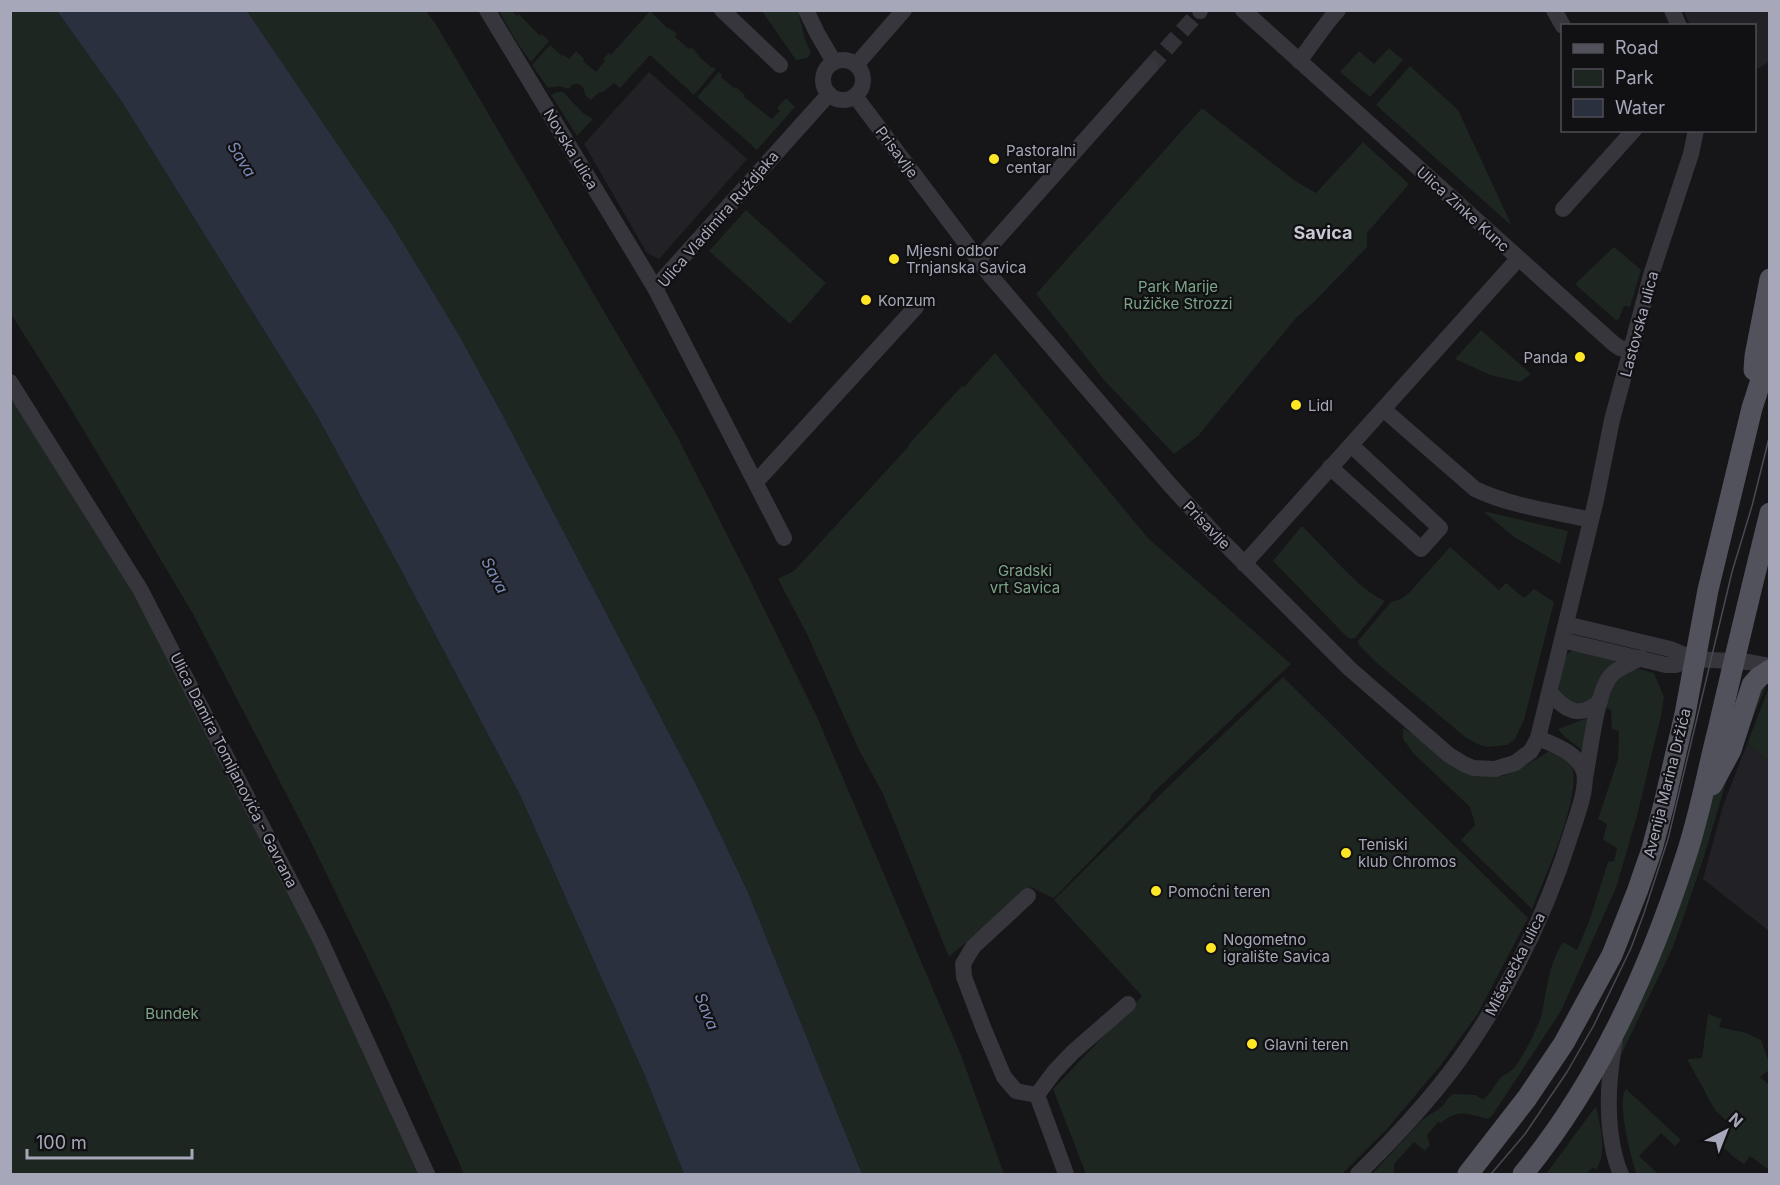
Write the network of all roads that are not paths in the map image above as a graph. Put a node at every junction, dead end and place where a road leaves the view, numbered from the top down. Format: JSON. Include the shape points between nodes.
{"nodes":[{"id":1,"x":487,"y":10,"type":"edge"},
{"id":2,"x":722,"y":10,"type":"edge"},
{"id":3,"x":806,"y":10,"type":"edge"},
{"id":4,"x":904,"y":10,"type":"edge"},
{"id":5,"x":1243,"y":10,"type":"edge"},
{"id":6,"x":1338,"y":10,"type":"edge"},
{"id":7,"x":1554,"y":10,"type":"edge"},
{"id":8,"x":1672,"y":10,"type":"edge"},
{"id":9,"x":1562,"y":24,"type":"edge"},
{"id":10,"x":1678,"y":24,"type":"edge"},
{"id":11,"x":1299,"y":61,"type":"junction"},
{"id":12,"x":834,"y":62,"type":"junction"},
{"id":13,"x":780,"y":65,"type":"dead end"},
{"id":14,"x":856,"y":65,"type":"junction"},
{"id":15,"x":1150,"y":67,"type":"tunnel mouth"},
{"id":16,"x":829,"y":94,"type":"junction"},
{"id":17,"x":855,"y":96,"type":"junction"},
{"id":18,"x":1632,"y":132,"type":"edge"},
{"id":19,"x":1692,"y":132,"type":"edge"},
{"id":20,"x":1563,"y":209,"type":"dead end"},
{"id":21,"x":1518,"y":259,"type":"junction"},
{"id":22,"x":978,"y":260,"type":"junction"},
{"id":23,"x":1770,"y":279,"type":"edge"},
{"id":24,"x":655,"y":288,"type":"junction"},
{"id":25,"x":916,"y":307,"type":"dead end"},
{"id":26,"x":1632,"y":350,"type":"junction"},
{"id":27,"x":1770,"y":352,"type":"edge"},
{"id":28,"x":10,"y":382,"type":"edge"},
{"id":29,"x":1752,"y":408,"type":"junction"},
{"id":30,"x":1383,"y":409,"type":"junction"},
{"id":31,"x":1351,"y":445,"type":"junction"},
{"id":32,"x":1330,"y":467,"type":"junction"},
{"id":33,"x":756,"y":482,"type":"junction"},
{"id":34,"x":1770,"y":513,"type":"edge"},
{"id":35,"x":1591,"y":520,"type":"junction"},
{"id":36,"x":784,"y":538,"type":"dead end"},
{"id":37,"x":1244,"y":564,"type":"junction"},
{"id":38,"x":1564,"y":632,"type":"junction"},
{"id":39,"x":1641,"y":658,"type":"junction"},
{"id":40,"x":1694,"y":660,"type":"junction"},
{"id":41,"x":1734,"y":661,"type":"junction"},
{"id":42,"x":1770,"y":668,"type":"edge"},
{"id":43,"x":1550,"y":692,"type":"junction"},
{"id":44,"x":1600,"y":701,"type":"junction"},
{"id":45,"x":1538,"y":738,"type":"junction"},
{"id":46,"x":1585,"y":782,"type":"junction"},
{"id":47,"x":1698,"y":809,"type":"junction"},
{"id":48,"x":1028,"y":896,"type":"dead end"},
{"id":49,"x":1128,"y":1004,"type":"dead end"},
{"id":50,"x":1617,"y":1024,"type":"junction"},
{"id":51,"x":1037,"y":1095,"type":"junction"},
{"id":52,"x":427,"y":1174,"type":"edge"},
{"id":53,"x":1066,"y":1174,"type":"edge"},
{"id":54,"x":1359,"y":1174,"type":"edge"},
{"id":55,"x":1467,"y":1174,"type":"edge"},
{"id":56,"x":1523,"y":1174,"type":"edge"},
{"id":57,"x":1621,"y":1174,"type":"edge"}],
"edges":[{"from":1,"to":24,"type":"street","name":"Novska ulica"},
{"from":2,"to":13,"type":"street"},
{"from":3,"to":12,"type":"street"},
{"from":4,"to":14,"type":"street"},
{"from":5,"to":11,"type":"street","name":"Ulica Zinke Kunc"},
{"from":6,"to":11,"type":"street"},
{"from":7,"to":9,"type":"street"},
{"from":8,"to":10,"type":"street"},
{"from":11,"to":21,"type":"street","name":"Ulica Zinke Kunc"},
{"from":12,"to":14,"type":"street","via":[[845,60]]},
{"from":12,"to":16,"type":"street","via":[[823,77]]},
{"from":14,"to":17,"type":"street","via":[[863,81]]},
{"from":15,"to":22,"type":"street"},
{"from":16,"to":17,"type":"street","via":[[842,100]]},
{"from":16,"to":24,"type":"street","name":"Ulica Vladimira Ruždjaka"},
{"from":17,"to":22,"type":"street","name":"Prisavlje"},
{"from":18,"to":20,"type":"street"},
{"from":19,"to":26,"type":"street","name":"Lastovska ulica","via":[[1691,154],[1651,275]]},
{"from":21,"to":26,"type":"street","name":"Ulica Zinke Kunc","via":[[1614,344]]},
{"from":21,"to":30,"type":"street"},
{"from":22,"to":37,"type":"street","name":"Prisavlje","via":[[1170,486]]},
{"from":23,"to":29,"type":"main road","via":[[1755,356]]},
{"from":24,"to":33,"type":"street","name":"Ulica Vladimira Ruždjaka"},
{"from":25,"to":33,"type":"street"},
{"from":26,"to":35,"type":"street","name":"Lastovska ulica","via":[[1612,420]]},
{"from":27,"to":29,"type":"main road","name":"Avenija Marina Držića"},
{"from":28,"to":52,"type":"street","name":"Ulica Damira Tomljanovića - Gavrana","via":[[140,589],[319,937]]},
{"from":29,"to":40,"type":"main road","name":"Avenija Marina Držića"},
{"from":30,"to":31,"type":"street"},
{"from":30,"to":35,"type":"street","via":[[1474,489]]},
{"from":31,"to":32,"type":"street"},
{"from":31,"to":32,"type":"street","via":[[1440,528],[1421,549]]},
{"from":32,"to":37,"type":"street"},
{"from":33,"to":36,"type":"street","name":"Ulica Vladimira Ruždjaka"},
{"from":34,"to":41,"type":"main road"},
{"from":35,"to":38,"type":"street","name":"Lastovska ulica"},
{"from":37,"to":45,"type":"street","name":"Prisavlje","via":[[1350,669],[1456,760],[1473,768],[1505,767],[1531,751]]},
{"from":38,"to":39,"type":"street"},
{"from":38,"to":40,"type":"street","via":[[1670,649]]},
{"from":38,"to":43,"type":"street","name":"Prisavlje"},
{"from":39,"to":40,"type":"street","via":[[1666,665]]},
{"from":39,"to":44,"type":"street","name":"Miševečka ulica","via":[[1613,674]]},
{"from":40,"to":41,"type":"street"},
{"from":40,"to":55,"type":"main road","name":"Avenija Marina Držića","via":[[1661,815],[1626,924],[1564,1043]]},
{"from":41,"to":42,"type":"street"},
{"from":41,"to":47,"type":"main road"},
{"from":42,"to":47,"type":"main road","via":[[1752,685],[1731,750]]},
{"from":43,"to":44,"type":"street","via":[[1562,705],[1575,711],[1588,710]]},
{"from":43,"to":45,"type":"street","name":"Prisavlje"},
{"from":44,"to":46,"type":"street","name":"Miševečka ulica"},
{"from":45,"to":46,"type":"street","via":[[1572,755],[1583,769]]},
{"from":46,"to":54,"type":"street","name":"Miševečka ulica","via":[[1561,866],[1532,935],[1491,1012],[1432,1095]]},
{"from":47,"to":50,"type":"main road","via":[[1661,926]]},
{"from":48,"to":51,"type":"street","via":[[973,947],[963,964],[964,977],[1004,1077],[1016,1091]]},
{"from":49,"to":51,"type":"street","via":[[1073,1052]]},
{"from":50,"to":56,"type":"main road","via":[[1569,1111]]},
{"from":50,"to":57,"type":"street","via":[[1608,1104],[1611,1138]]},
{"from":51,"to":53,"type":"street"}]}
